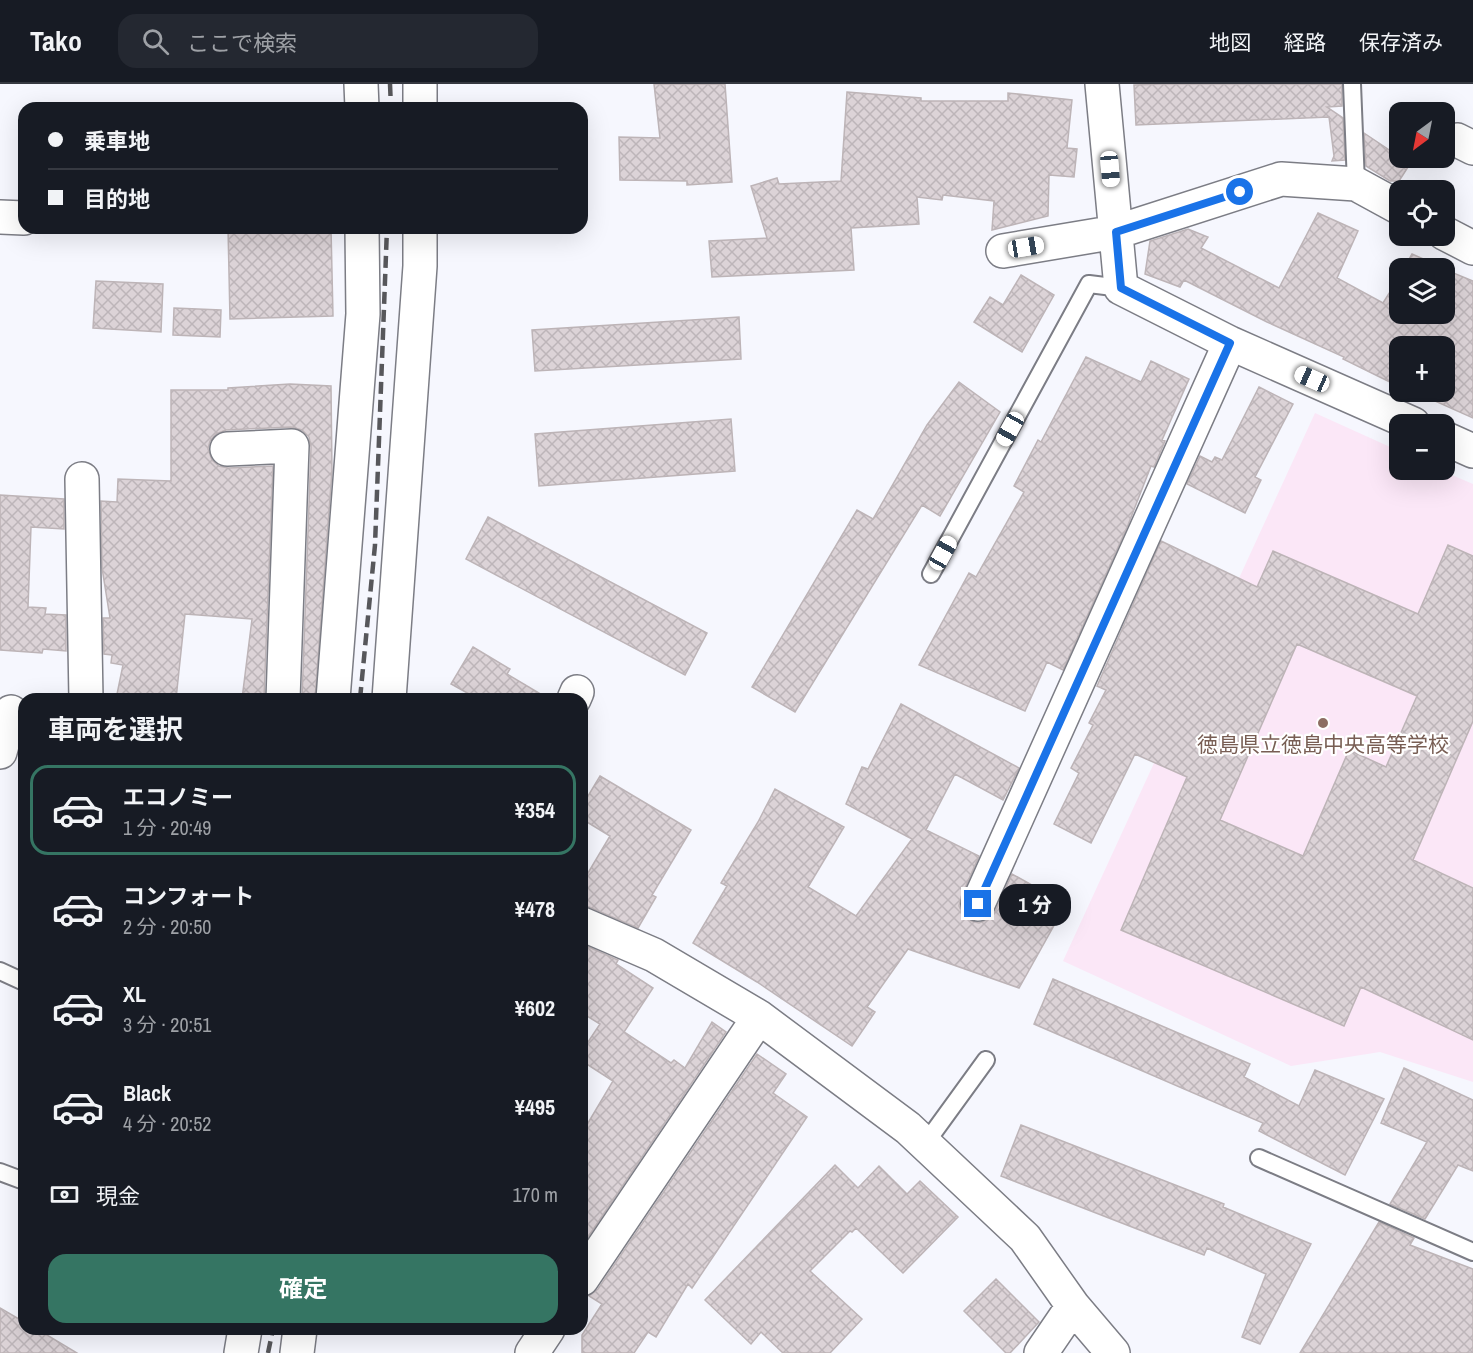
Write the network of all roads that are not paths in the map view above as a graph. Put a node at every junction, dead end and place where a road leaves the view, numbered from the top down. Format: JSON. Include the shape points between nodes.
{"nodes":[{"id":1,"x":362,"y":84,"type":"edge"},
{"id":2,"x":420,"y":84,"type":"edge"},
{"id":3,"x":1102,"y":84,"type":"edge"},
{"id":4,"x":1352,"y":84,"type":"edge"},
{"id":5,"x":362,"y":102,"type":"edge"},
{"id":6,"x":420,"y":102,"type":"edge"},
{"id":7,"x":1356,"y":184,"type":"junction"},
{"id":8,"x":1389,"y":202,"type":"edge"},
{"id":9,"x":0,"y":217,"type":"edge"},
{"id":10,"x":18,"y":218,"type":"edge"},
{"id":11,"x":1116,"y":232,"type":"junction"},
{"id":12,"x":362,"y":234,"type":"edge"},
{"id":13,"x":420,"y":234,"type":"edge"},
{"id":14,"x":1455,"y":239,"type":"edge"},
{"id":15,"x":1473,"y":248,"type":"edge"},
{"id":16,"x":1003,"y":251,"type":"dead end"},
{"id":17,"x":1121,"y":288,"type":"junction"},
{"id":18,"x":1230,"y":343,"type":"junction"},
{"id":19,"x":1390,"y":414,"type":"edge"},
{"id":20,"x":1455,"y":443,"type":"edge"},
{"id":21,"x":227,"y":449,"type":"dead end"},
{"id":22,"x":1473,"y":451,"type":"edge"},
{"id":23,"x":82,"y":479,"type":"dead end"},
{"id":24,"x":931,"y":574,"type":"dead end"},
{"id":25,"x":86,"y":693,"type":"edge"},
{"id":26,"x":283,"y":693,"type":"edge"},
{"id":27,"x":333,"y":693,"type":"edge"},
{"id":28,"x":389,"y":693,"type":"edge"},
{"id":29,"x":12,"y":711,"type":"edge"},
{"id":30,"x":0,"y":752,"type":"edge"},
{"id":31,"x":978,"y":904,"type":"dead end"},
{"id":32,"x":588,"y":927,"type":"edge"},
{"id":33,"x":0,"y":971,"type":"edge"},
{"id":34,"x":18,"y":979,"type":"edge"},
{"id":35,"x":759,"y":1017,"type":"junction"},
{"id":36,"x":986,"y":1060,"type":"dead end"},
{"id":37,"x":924,"y":1144,"type":"junction"},
{"id":38,"x":1259,"y":1158,"type":"dead end"},
{"id":39,"x":0,"y":1172,"type":"edge"},
{"id":40,"x":18,"y":1179,"type":"edge"},
{"id":41,"x":1473,"y":1252,"type":"edge"},
{"id":42,"x":588,"y":1270,"type":"edge"},
{"id":43,"x":1073,"y":1306,"type":"junction"},
{"id":44,"x":244,"y":1335,"type":"edge"},
{"id":45,"x":299,"y":1335,"type":"edge"},
{"id":46,"x":544,"y":1335,"type":"edge"},
{"id":47,"x":241,"y":1353,"type":"edge"},
{"id":48,"x":297,"y":1353,"type":"edge"},
{"id":49,"x":532,"y":1353,"type":"edge"},
{"id":50,"x":1041,"y":1353,"type":"edge"},
{"id":51,"x":1113,"y":1353,"type":"edge"}],
"edges":[{"from":1,"to":5,"type":"street"},
{"from":2,"to":6,"type":"street"},
{"from":3,"to":11,"type":"street"},
{"from":4,"to":7,"type":"lane"},
{"from":7,"to":8,"type":"street"},
{"from":7,"to":11,"type":"street","via":[[1281,179]]},
{"from":9,"to":10,"type":"street"},
{"from":11,"to":16,"type":"street"},
{"from":11,"to":17,"type":"street"},
{"from":12,"to":27,"type":"street","via":[[363,314]]},
{"from":13,"to":28,"type":"street"},
{"from":14,"to":15,"type":"street"},
{"from":17,"to":18,"type":"street"},
{"from":17,"to":24,"type":"lane","via":[[1089,284]]},
{"from":18,"to":19,"type":"street"},
{"from":18,"to":31,"type":"street"},
{"from":20,"to":22,"type":"street"},
{"from":21,"to":26,"type":"street","via":[[292,446]]},
{"from":23,"to":25,"type":"street"},
{"from":29,"to":30,"type":"street"},
{"from":32,"to":35,"type":"street","via":[[654,955]]},
{"from":33,"to":34,"type":"lane"},
{"from":35,"to":37,"type":"street"},
{"from":35,"to":42,"type":"street"},
{"from":36,"to":37,"type":"lane"},
{"from":37,"to":43,"type":"street","via":[[1025,1238]]},
{"from":38,"to":41,"type":"lane"},
{"from":39,"to":40,"type":"lane"},
{"from":43,"to":50,"type":"street"},
{"from":43,"to":51,"type":"street"},
{"from":44,"to":47,"type":"street"},
{"from":45,"to":48,"type":"street"},
{"from":46,"to":49,"type":"street"}]}
